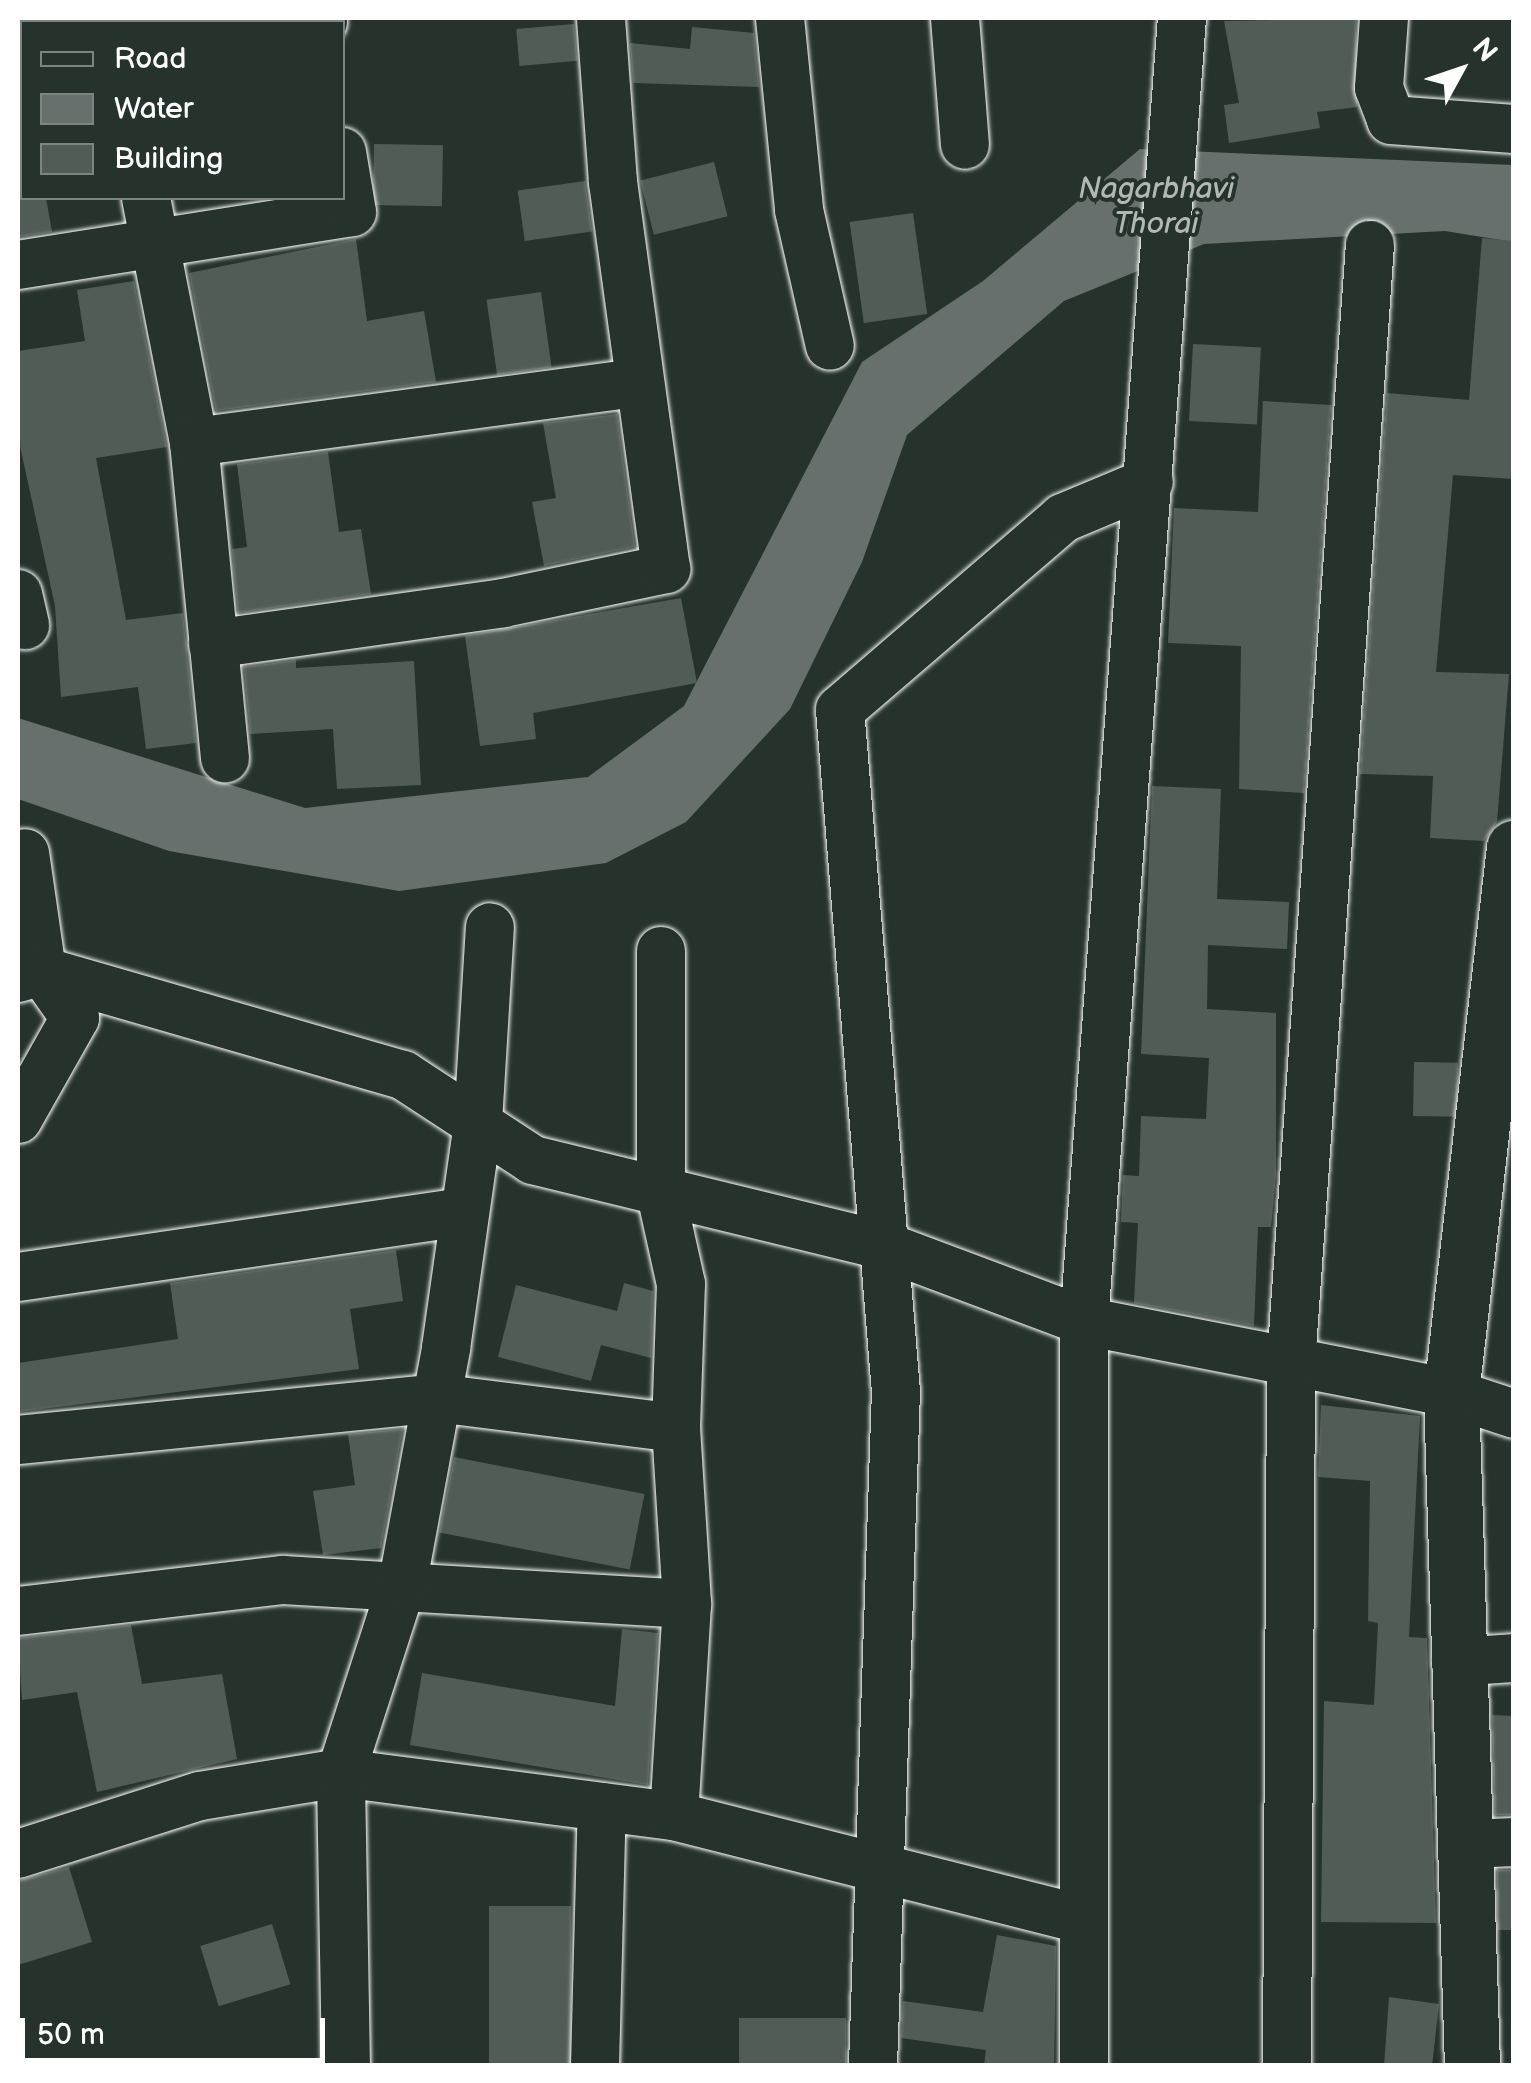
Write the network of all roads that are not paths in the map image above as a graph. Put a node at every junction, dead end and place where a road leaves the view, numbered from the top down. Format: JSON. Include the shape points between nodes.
{"nodes":[{"id":1,"x":600,"y":18,"type":"edge"},
{"id":2,"x":780,"y":18,"type":"edge"},
{"id":3,"x":955,"y":18,"type":"edge"},
{"id":4,"x":1182,"y":18,"type":"edge"},
{"id":5,"x":1384,"y":18,"type":"edge"},
{"id":6,"x":1514,"y":129,"type":"edge"},
{"id":7,"x":965,"y":145,"type":"dead end"},
{"id":8,"x":345,"y":170,"type":"edge"},
{"id":9,"x":150,"y":218,"type":"edge"},
{"id":10,"x":1370,"y":245,"type":"dead end"},
{"id":11,"x":18,"y":266,"type":"edge"},
{"id":12,"x":830,"y":346,"type":"dead end"},
{"id":13,"x":638,"y":383,"type":"junction"},
{"id":14,"x":194,"y":442,"type":"junction"},
{"id":15,"x":1149,"y":482,"type":"junction"},
{"id":16,"x":213,"y":644,"type":"junction"},
{"id":17,"x":225,"y":758,"type":"dead end"},
{"id":18,"x":1514,"y":848,"type":"edge"},
{"id":19,"x":25,"y":852,"type":"dead end"},
{"id":20,"x":490,"y":927,"type":"dead end"},
{"id":21,"x":661,"y":951,"type":"dead end"},
{"id":22,"x":30,"y":974,"type":"edge"},
{"id":23,"x":18,"y":1120,"type":"edge"},
{"id":24,"x":478,"y":1122,"type":"junction"},
{"id":25,"x":661,"y":1194,"type":"junction"},
{"id":26,"x":463,"y":1212,"type":"junction"},
{"id":27,"x":881,"y":1245,"type":"junction"},
{"id":28,"x":18,"y":1277,"type":"edge"},
{"id":29,"x":1084,"y":1320,"type":"junction"},
{"id":30,"x":1291,"y":1364,"type":"junction"},
{"id":31,"x":1451,"y":1394,"type":"junction"},
{"id":32,"x":436,"y":1398,"type":"junction"},
{"id":33,"x":1514,"y":1414,"type":"edge"},
{"id":34,"x":676,"y":1428,"type":"junction"},
{"id":35,"x":18,"y":1440,"type":"edge"},
{"id":36,"x":403,"y":1582,"type":"junction"},
{"id":37,"x":688,"y":1604,"type":"junction"},
{"id":38,"x":18,"y":1611,"type":"edge"},
{"id":39,"x":1514,"y":1658,"type":"edge"},
{"id":40,"x":1456,"y":1662,"type":"junction"},
{"id":41,"x":340,"y":1773,"type":"junction"},
{"id":42,"x":602,"y":1807,"type":"junction"},
{"id":43,"x":674,"y":1816,"type":"junction"},
{"id":44,"x":1491,"y":1843,"type":"edge"},
{"id":45,"x":18,"y":1854,"type":"edge"},
{"id":46,"x":877,"y":1872,"type":"junction"},
{"id":47,"x":1082,"y":1919,"type":"junction"},
{"id":48,"x":346,"y":2066,"type":"edge"},
{"id":49,"x":595,"y":2066,"type":"edge"},
{"id":50,"x":873,"y":2066,"type":"edge"},
{"id":51,"x":1084,"y":2066,"type":"edge"},
{"id":52,"x":1287,"y":2066,"type":"edge"},
{"id":53,"x":1472,"y":2066,"type":"edge"}],
"edges":[{"from":1,"to":13,"type":"street"},
{"from":2,"to":12,"type":"street","via":[[798,210]]},
{"from":3,"to":7,"type":"street"},
{"from":4,"to":15,"type":"street","via":[[1180,122]]},
{"from":5,"to":6,"type":"street","via":[[1379,88],[1391,120]]},
{"from":8,"to":9,"type":"street","via":[[352,212]]},
{"from":9,"to":11,"type":"street"},
{"from":9,"to":14,"type":"street"},
{"from":10,"to":30,"type":"street"},
{"from":13,"to":14,"type":"street"},
{"from":13,"to":16,"type":"street","via":[[666,569],[503,603]]},
{"from":14,"to":16,"type":"street"},
{"from":15,"to":27,"type":"street","via":[[1063,518],[840,710]]},
{"from":15,"to":29,"type":"street"},
{"from":16,"to":17,"type":"street"},
{"from":18,"to":31,"type":"street"},
{"from":19,"to":22,"type":"street"},
{"from":20,"to":24,"type":"street"},
{"from":21,"to":25,"type":"street"},
{"from":22,"to":23,"type":"street","via":[[75,1018]]},
{"from":22,"to":24,"type":"street","via":[[403,1075]]},
{"from":24,"to":25,"type":"street","via":[[533,1160]]},
{"from":24,"to":26,"type":"street"},
{"from":25,"to":27,"type":"street"},
{"from":25,"to":34,"type":"street","via":[[681,1284]]},
{"from":26,"to":28,"type":"street"},
{"from":26,"to":32,"type":"street"},
{"from":27,"to":29,"type":"street"},
{"from":27,"to":46,"type":"street","via":[[896,1392]]},
{"from":29,"to":30,"type":"street"},
{"from":29,"to":47,"type":"street"},
{"from":30,"to":31,"type":"street"},
{"from":30,"to":52,"type":"street"},
{"from":31,"to":33,"type":"street"},
{"from":31,"to":40,"type":"street"},
{"from":32,"to":34,"type":"street"},
{"from":32,"to":35,"type":"street"},
{"from":32,"to":36,"type":"street"},
{"from":34,"to":37,"type":"street"},
{"from":36,"to":37,"type":"street"},
{"from":36,"to":38,"type":"street","via":[[283,1580]]},
{"from":36,"to":41,"type":"street"},
{"from":37,"to":43,"type":"street"},
{"from":39,"to":40,"type":"street"},
{"from":40,"to":44,"type":"street"},
{"from":41,"to":42,"type":"street"},
{"from":41,"to":45,"type":"street","via":[[200,1796]]},
{"from":41,"to":48,"type":"street"},
{"from":42,"to":43,"type":"street"},
{"from":42,"to":49,"type":"street"},
{"from":43,"to":46,"type":"street"},
{"from":44,"to":53,"type":"street"},
{"from":46,"to":47,"type":"street"},
{"from":46,"to":50,"type":"street"},
{"from":47,"to":51,"type":"street"}]}
